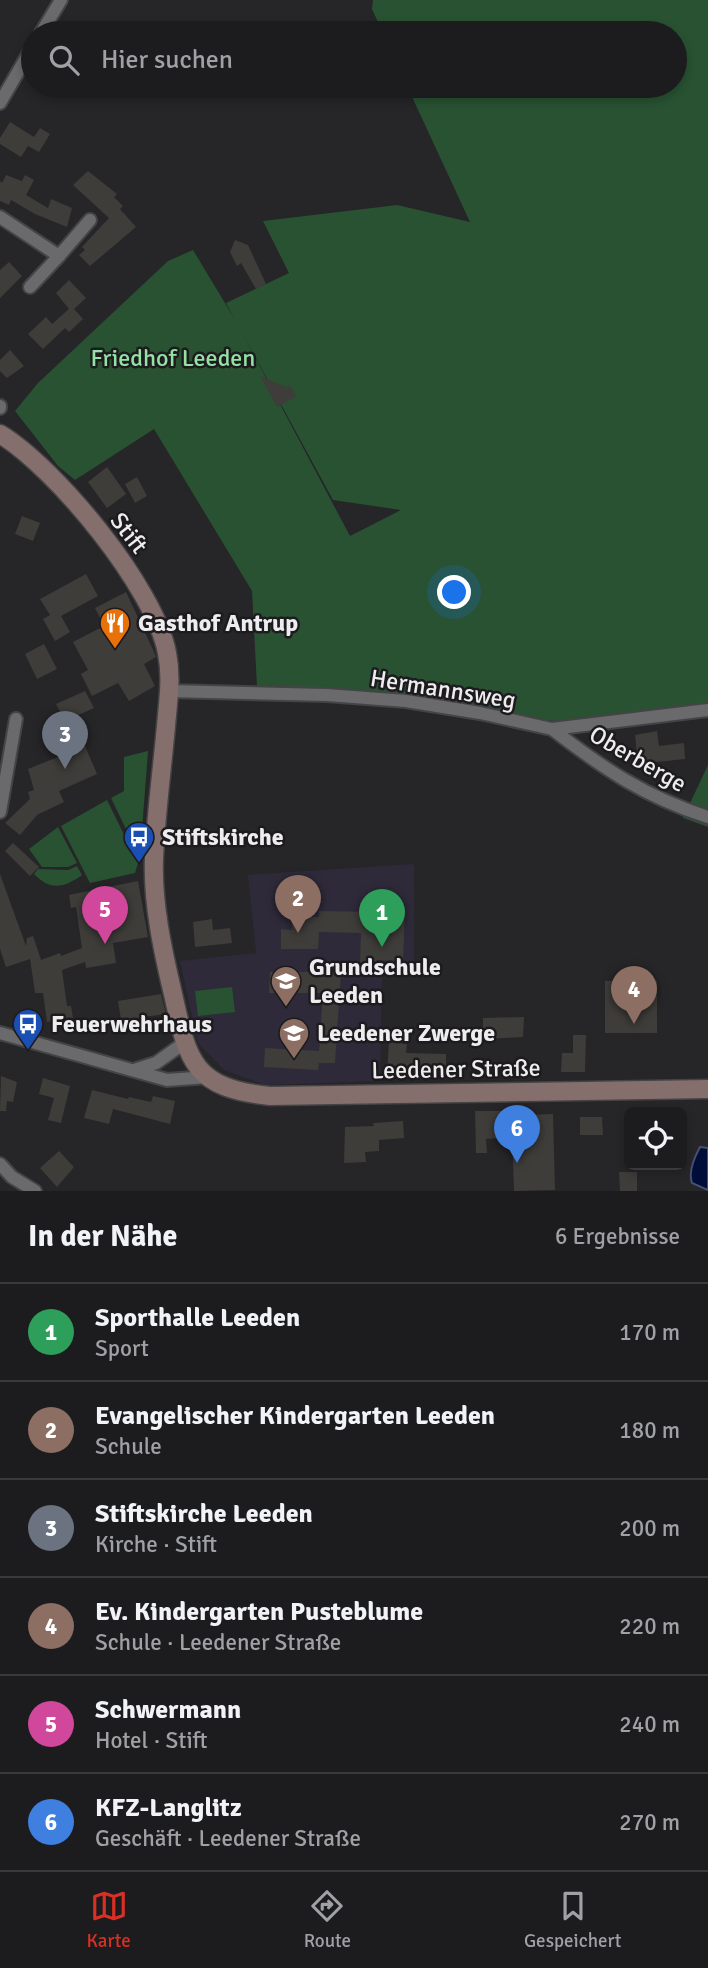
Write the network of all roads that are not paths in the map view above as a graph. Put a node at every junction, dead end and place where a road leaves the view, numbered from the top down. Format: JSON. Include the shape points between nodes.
{"nodes":[{"id":1,"x":61,"y":0,"type":"edge"},
{"id":2,"x":48,"y":21,"type":"edge"},
{"id":3,"x":21,"y":67,"type":"edge"},
{"id":4,"x":0,"y":103,"type":"edge"},
{"id":5,"x":0,"y":217,"type":"edge"},
{"id":6,"x":90,"y":220,"type":"dead end"},
{"id":7,"x":59,"y":256,"type":"junction"},
{"id":8,"x":30,"y":287,"type":"dead end"},
{"id":9,"x":0,"y":433,"type":"edge"},
{"id":10,"x":170,"y":691,"type":"junction"},
{"id":11,"x":708,"y":710,"type":"edge"},
{"id":12,"x":16,"y":719,"type":"dead end"},
{"id":13,"x":552,"y":729,"type":"junction"},
{"id":14,"x":0,"y":812,"type":"edge"},
{"id":15,"x":708,"y":817,"type":"edge"},
{"id":16,"x":0,"y":1033,"type":"edge"},
{"id":17,"x":184,"y":1043,"type":"junction"},
{"id":18,"x":137,"y":1069,"type":"junction"},
{"id":19,"x":208,"y":1077,"type":"junction"},
{"id":20,"x":708,"y":1089,"type":"edge"},
{"id":21,"x":0,"y":1164,"type":"edge"},
{"id":22,"x":35,"y":1191,"type":"edge"}],
"edges":[{"from":1,"to":2,"type":"street"},
{"from":3,"to":4,"type":"street"},
{"from":5,"to":7,"type":"street"},
{"from":6,"to":7,"type":"street"},
{"from":7,"to":8,"type":"street"},
{"from":9,"to":10,"type":"main road","name":"Stift","via":[[57,482],[130,573],[162,631]]},
{"from":10,"to":13,"type":"street","name":"Hermannsweg","via":[[406,701]]},
{"from":10,"to":17,"type":"main road","name":"Stift","via":[[154,874],[167,968]]},
{"from":11,"to":13,"type":"street","name":"Hermannsweg"},
{"from":12,"to":14,"type":"street"},
{"from":13,"to":15,"type":"street","name":"Oberberge","via":[[600,767],[663,803]]},
{"from":16,"to":18,"type":"street"},
{"from":17,"to":18,"type":"street","via":[[156,1063]]},
{"from":17,"to":19,"type":"main road","via":[[192,1061]]},
{"from":18,"to":19,"type":"street","via":[[167,1080]]},
{"from":19,"to":20,"type":"main road","name":"Leedener Straße","via":[[237,1091],[270,1096]]},
{"from":21,"to":22,"type":"street"}]}
